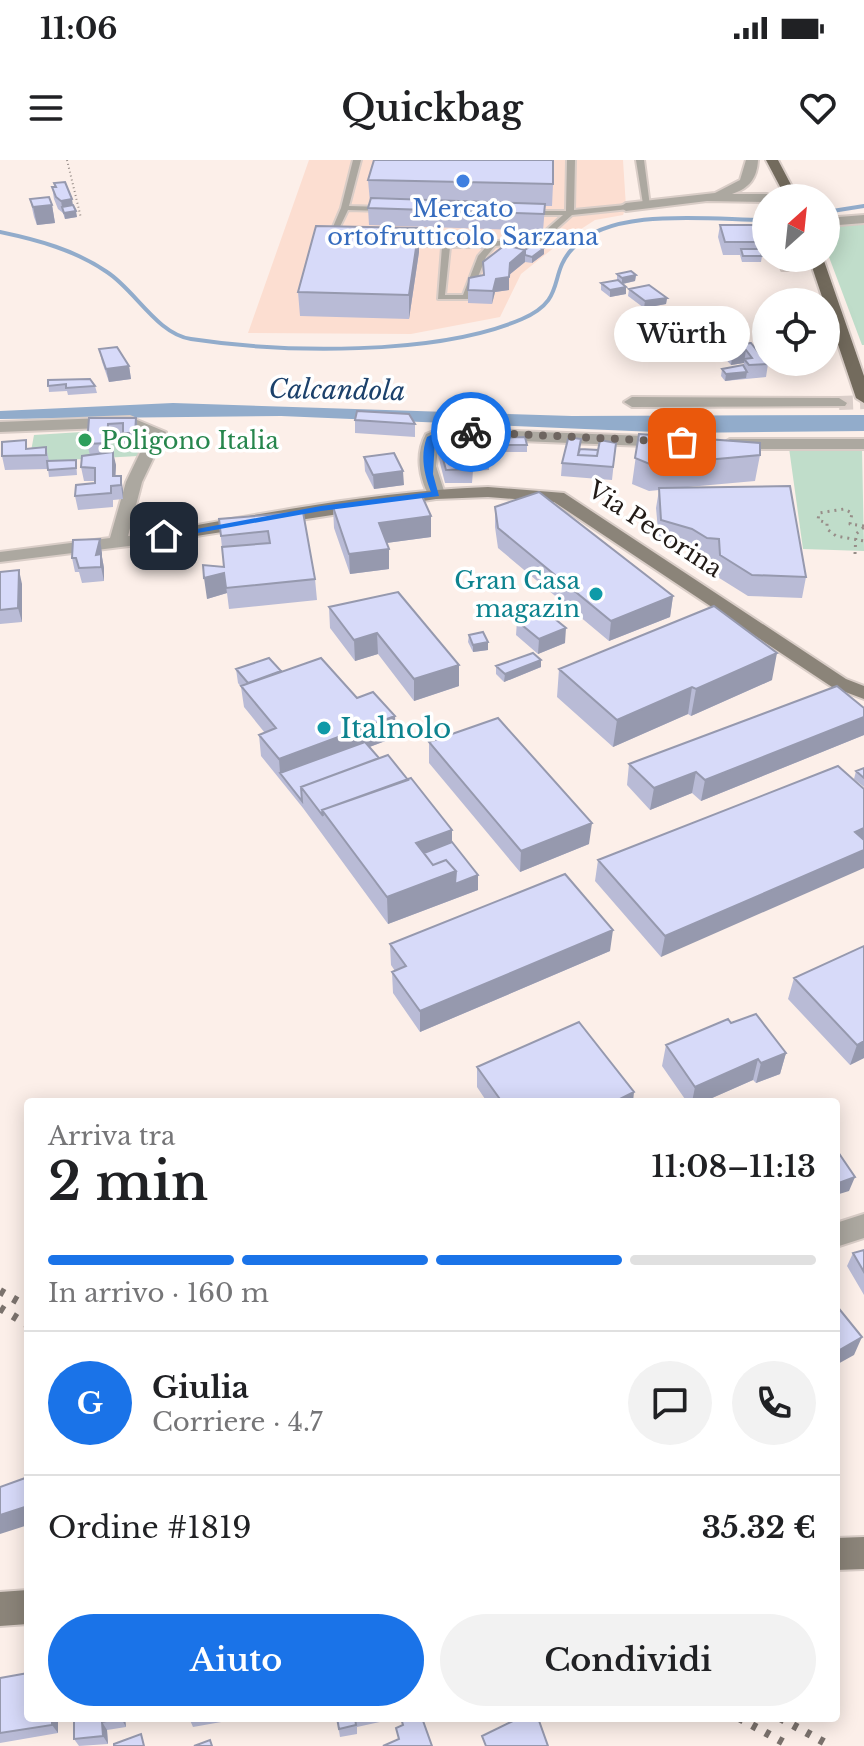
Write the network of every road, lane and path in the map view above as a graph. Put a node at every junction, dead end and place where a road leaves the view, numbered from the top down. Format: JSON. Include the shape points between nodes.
{"nodes":[{"id":1,"x":67,"y":160,"type":"edge"},
{"id":2,"x":357,"y":160,"type":"edge"},
{"id":3,"x":571,"y":160,"type":"edge"},
{"id":4,"x":640,"y":160,"type":"edge"},
{"id":5,"x":752,"y":160,"type":"edge"},
{"id":6,"x":772,"y":160,"type":"edge"},
{"id":7,"x":785,"y":184,"type":"edge"},
{"id":8,"x":707,"y":197,"type":"junction"},
{"id":9,"x":752,"y":198,"type":"edge"},
{"id":10,"x":647,"y":204,"type":"junction"},
{"id":11,"x":626,"y":207,"type":"joint"},
{"id":12,"x":345,"y":208,"type":"junction"},
{"id":13,"x":390,"y":209,"type":"edge"},
{"id":14,"x":524,"y":213,"type":"edge"},
{"id":15,"x":570,"y":213,"type":"junction"},
{"id":16,"x":81,"y":218,"type":"dead end"},
{"id":17,"x":864,"y":219,"type":"edge"},
{"id":18,"x":840,"y":221,"type":"edge"},
{"id":19,"x":344,"y":239,"type":"edge"},
{"id":20,"x":388,"y":242,"type":"edge"},
{"id":21,"x":446,"y":245,"type":"junction"},
{"id":22,"x":492,"y":245,"type":"junction"},
{"id":23,"x":821,"y":272,"type":"edge"},
{"id":24,"x":863,"y":396,"type":"edge"},
{"id":25,"x":632,"y":402,"type":"dead end"},
{"id":26,"x":839,"y":403,"type":"tunnel mouth"},
{"id":27,"x":0,"y":427,"type":"edge"},
{"id":28,"x":864,"y":444,"type":"edge"},
{"id":29,"x":436,"y":494,"type":"junction"},
{"id":30,"x":864,"y":526,"type":"edge"},
{"id":31,"x":855,"y":540,"type":"junction"},
{"id":32,"x":118,"y":541,"type":"junction"},
{"id":33,"x":864,"y":541,"type":"edge"},
{"id":34,"x":855,"y":554,"type":"dead end"},
{"id":35,"x":0,"y":557,"type":"edge"},
{"id":36,"x":861,"y":694,"type":"edge"},
{"id":37,"x":864,"y":1226,"type":"edge"},
{"id":38,"x":840,"y":1234,"type":"edge"},
{"id":39,"x":24,"y":1607,"type":"edge"},
{"id":40,"x":0,"y":1609,"type":"edge"}],
"edges":[{"from":1,"to":16,"type":"path"},
{"from":2,"to":12,"type":"lane"},
{"from":3,"to":15,"type":"lane"},
{"from":4,"to":10,"type":"lane"},
{"from":5,"to":8,"type":"street","via":[[745,184]]},
{"from":6,"to":7,"type":"main road"},
{"from":8,"to":9,"type":"street"},
{"from":8,"to":10,"type":"street"},
{"from":10,"to":11,"type":"street"},
{"from":11,"to":15,"type":"lane"},
{"from":12,"to":13,"type":"lane"},
{"from":12,"to":19,"type":"lane","via":[[330,239]]},
{"from":14,"to":15,"type":"lane"},
{"from":15,"to":22,"type":"lane","via":[[540,239]]},
{"from":17,"to":18,"type":"street"},
{"from":20,"to":21,"type":"lane"},
{"from":21,"to":22,"type":"lane"},
{"from":21,"to":22,"type":"lane","via":[[441,297],[466,297],[482,256]]},
{"from":23,"to":24,"type":"main road"},
{"from":25,"to":26,"type":"street"},
{"from":27,"to":32,"type":"street","via":[[130,422],[158,432],[134,482]]},
{"from":28,"to":29,"type":"street","via":[[441,433],[428,446],[428,474]]},
{"from":29,"to":32,"type":"street","name":"Via Pecorina"},
{"from":29,"to":36,"type":"street","name":"Via Pecorina","via":[[558,497]]},
{"from":30,"to":31,"type":"path"},
{"from":30,"to":31,"type":"path","via":[[850,524],[852,513],[844,509],[819,513],[818,520],[836,536]]},
{"from":31,"to":33,"type":"path"},
{"from":31,"to":34,"type":"path"},
{"from":32,"to":35,"type":"street","name":"Via Pecorina"},
{"from":37,"to":38,"type":"street"},
{"from":39,"to":40,"type":"street"}]}
